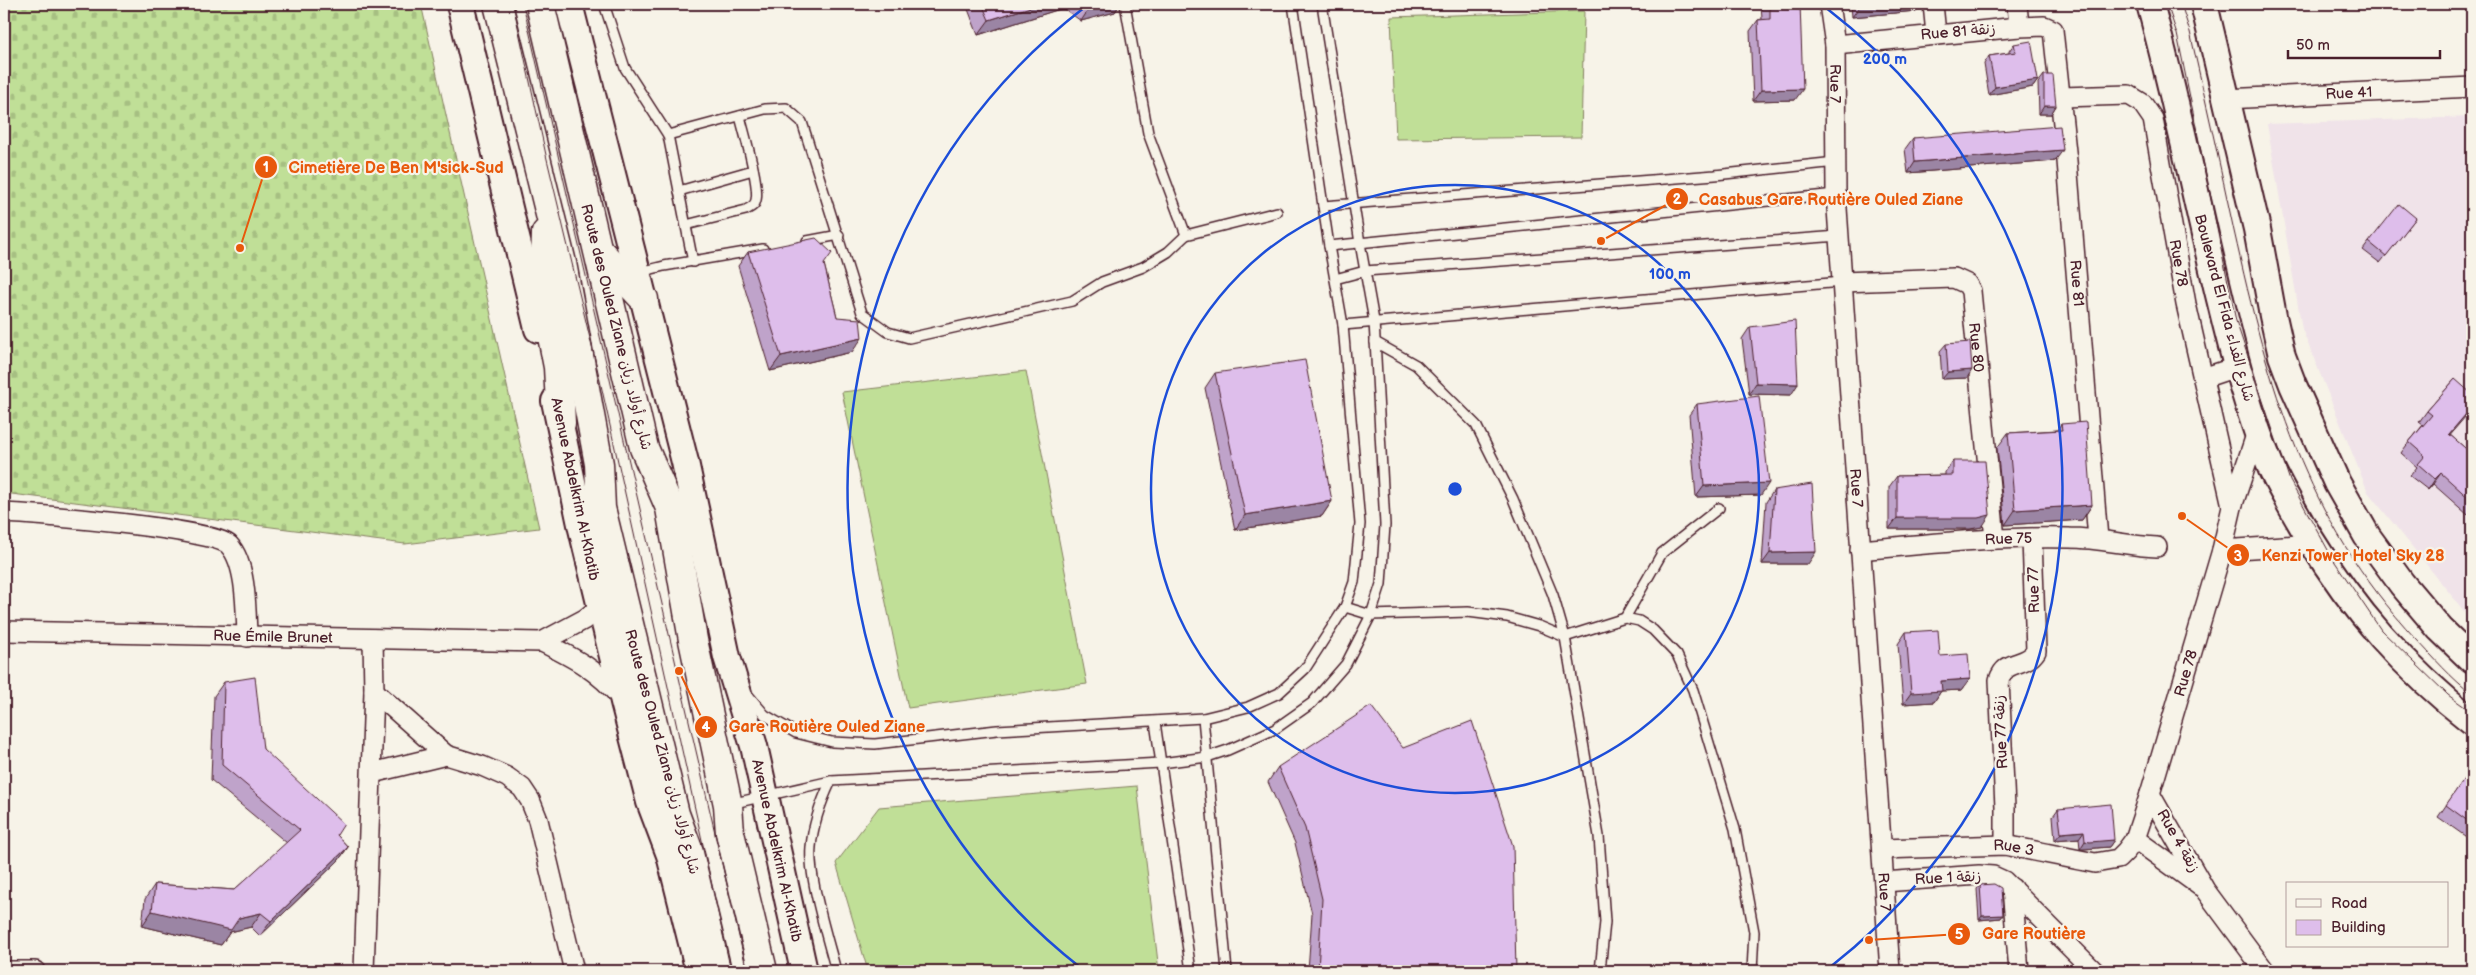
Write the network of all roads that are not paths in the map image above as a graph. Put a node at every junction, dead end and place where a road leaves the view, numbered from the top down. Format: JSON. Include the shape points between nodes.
{"nodes":[{"id":1,"x":498,"y":4,"type":"edge"},
{"id":2,"x":540,"y":4,"type":"edge"},
{"id":3,"x":569,"y":4,"type":"edge"},
{"id":4,"x":604,"y":4,"type":"edge"},
{"id":5,"x":1125,"y":4,"type":"edge"},
{"id":6,"x":1294,"y":4,"type":"edge"},
{"id":7,"x":1322,"y":4,"type":"edge"},
{"id":8,"x":1829,"y":4,"type":"edge"},
{"id":9,"x":1933,"y":4,"type":"edge"},
{"id":10,"x":2017,"y":4,"type":"edge"},
{"id":11,"x":2150,"y":4,"type":"edge"},
{"id":12,"x":2204,"y":4,"type":"edge"},
{"id":13,"x":461,"y":5,"type":"edge"},
{"id":14,"x":2019,"y":27,"type":"junction"},
{"id":15,"x":2051,"y":27,"type":"joint"},
{"id":16,"x":1936,"y":34,"type":"junction"},
{"id":17,"x":1835,"y":45,"type":"junction"},
{"id":18,"x":2472,"y":87,"type":"edge"},
{"id":19,"x":2061,"y":97,"type":"junction"},
{"id":20,"x":2225,"y":100,"type":"junction"},
{"id":21,"x":740,"y":116,"type":"junction"},
{"id":22,"x":668,"y":136,"type":"junction"},
{"id":23,"x":1836,"y":162,"type":"junction"},
{"id":24,"x":753,"y":170,"type":"junction"},
{"id":25,"x":679,"y":191,"type":"junction"},
{"id":26,"x":1836,"y":194,"type":"junction"},
{"id":27,"x":1354,"y":203,"type":"junction"},
{"id":28,"x":548,"y":204,"type":"junction"},
{"id":29,"x":1323,"y":206,"type":"junction"},
{"id":30,"x":1277,"y":212,"type":"dead end"},
{"id":31,"x":686,"y":225,"type":"junction"},
{"id":32,"x":839,"y":235,"type":"junction"},
{"id":33,"x":1186,"y":235,"type":"junction"},
{"id":34,"x":1839,"y":236,"type":"junction"},
{"id":35,"x":800,"y":242,"type":"edge"},
{"id":36,"x":1360,"y":243,"type":"junction"},
{"id":37,"x":1328,"y":246,"type":"junction"},
{"id":38,"x":771,"y":248,"type":"edge"},
{"id":39,"x":597,"y":249,"type":"junction"},
{"id":40,"x":693,"y":262,"type":"junction"},
{"id":41,"x":1365,"y":271,"type":"junction"},
{"id":42,"x":638,"y":273,"type":"junction"},
{"id":43,"x":1334,"y":279,"type":"junction"},
{"id":44,"x":1842,"y":282,"type":"junction"},
{"id":45,"x":644,"y":299,"type":"junction"},
{"id":46,"x":1374,"y":321,"type":"junction"},
{"id":47,"x":1343,"y":325,"type":"junction"},
{"id":48,"x":1375,"y":342,"type":"junction"},
{"id":49,"x":2236,"y":367,"type":"junction"},
{"id":50,"x":2203,"y":378,"type":"junction"},
{"id":51,"x":561,"y":423,"type":"junction"},
{"id":52,"x":2258,"y":429,"type":"junction"},
{"id":53,"x":2232,"y":507,"type":"junction"},
{"id":54,"x":1719,"y":508,"type":"dead end"},
{"id":55,"x":4,"y":513,"type":"edge"},
{"id":56,"x":1995,"y":538,"type":"junction"},
{"id":57,"x":2032,"y":539,"type":"junction"},
{"id":58,"x":2098,"y":539,"type":"junction"},
{"id":59,"x":2314,"y":544,"type":"junction"},
{"id":60,"x":2157,"y":547,"type":"dead end"},
{"id":61,"x":1860,"y":550,"type":"junction"},
{"id":62,"x":2222,"y":550,"type":"junction"},
{"id":63,"x":601,"y":606,"type":"junction"},
{"id":64,"x":1345,"y":607,"type":"junction"},
{"id":65,"x":1371,"y":615,"type":"junction"},
{"id":66,"x":1625,"y":618,"type":"junction"},
{"id":67,"x":4,"y":631,"type":"edge"},
{"id":68,"x":247,"y":637,"type":"junction"},
{"id":69,"x":1566,"y":637,"type":"junction"},
{"id":70,"x":373,"y":639,"type":"junction"},
{"id":71,"x":2037,"y":641,"type":"joint"},
{"id":72,"x":542,"y":642,"type":"junction"},
{"id":73,"x":727,"y":657,"type":"junction"},
{"id":74,"x":2472,"y":660,"type":"edge"},
{"id":75,"x":374,"y":692,"type":"junction"},
{"id":76,"x":624,"y":702,"type":"junction"},
{"id":77,"x":1203,"y":718,"type":"junction"},
{"id":78,"x":2472,"y":721,"type":"edge"},
{"id":79,"x":1156,"y":722,"type":"junction"},
{"id":80,"x":446,"y":755,"type":"junction"},
{"id":81,"x":1207,"y":757,"type":"junction"},
{"id":82,"x":1161,"y":763,"type":"junction"},
{"id":83,"x":372,"y":773,"type":"junction"},
{"id":84,"x":831,"y":781,"type":"junction"},
{"id":85,"x":2150,"y":794,"type":"junction"},
{"id":86,"x":764,"y":795,"type":"junction"},
{"id":87,"x":650,"y":802,"type":"junction"},
{"id":88,"x":728,"y":805,"type":"junction"},
{"id":89,"x":675,"y":814,"type":"junction"},
{"id":90,"x":2135,"y":839,"type":"junction"},
{"id":91,"x":2005,"y":845,"type":"junction"},
{"id":92,"x":1882,"y":849,"type":"junction"},
{"id":93,"x":1884,"y":882,"type":"junction"},
{"id":94,"x":2012,"y":888,"type":"junction"},
{"id":95,"x":2205,"y":890,"type":"junction"},
{"id":96,"x":4,"y":971,"type":"edge"},
{"id":97,"x":13,"y":971,"type":"edge"},
{"id":98,"x":34,"y":971,"type":"edge"},
{"id":99,"x":364,"y":971,"type":"edge"},
{"id":100,"x":574,"y":971,"type":"edge"},
{"id":101,"x":699,"y":971,"type":"edge"},
{"id":102,"x":718,"y":971,"type":"edge"},
{"id":103,"x":763,"y":971,"type":"edge"},
{"id":104,"x":804,"y":971,"type":"edge"},
{"id":105,"x":836,"y":971,"type":"edge"},
{"id":106,"x":1191,"y":971,"type":"edge"},
{"id":107,"x":1227,"y":971,"type":"edge"},
{"id":108,"x":1600,"y":971,"type":"edge"},
{"id":109,"x":1752,"y":971,"type":"edge"},
{"id":110,"x":1890,"y":971,"type":"edge"},
{"id":111,"x":2018,"y":971,"type":"edge"},
{"id":112,"x":2094,"y":971,"type":"edge"},
{"id":113,"x":2265,"y":971,"type":"edge"}],
"edges":[{"from":1,"to":28,"type":"highway","name":"Route des Ouled Ziane شارع أولاد زيان"},
{"from":2,"to":39,"type":"highway","name":"Route des Ouled Ziane شارع أولاد زيان"},
{"from":3,"to":42,"type":"street","name":"Avenue Abdelkrim Al-Khatib"},
{"from":4,"to":22,"type":"lane","via":[[624,68]]},
{"from":5,"to":33,"type":"lane","via":[[1148,133]]},
{"from":6,"to":29,"type":"lane"},
{"from":7,"to":27,"type":"lane"},
{"from":8,"to":17,"type":"street","name":"Rue 7"},
{"from":9,"to":16,"type":"street"},
{"from":10,"to":14,"type":"street"},
{"from":11,"to":49,"type":"street","name":"Boulevard El Fida شارع الفداء","via":[[2170,76]]},
{"from":12,"to":20,"type":"street"},
{"from":13,"to":51,"type":"street","name":"Avenue Abdelkrim Al-Khatib"},
{"from":14,"to":15,"type":"street","name":"Rue 81 زنقة"},
{"from":14,"to":16,"type":"street","name":"Rue 81 زنقة"},
{"from":15,"to":19,"type":"street","name":"Rue 81"},
{"from":16,"to":17,"type":"street","name":"Rue 81 زنقة"},
{"from":17,"to":23,"type":"street","name":"Rue 7"},
{"from":18,"to":20,"type":"street","name":"Rue 41"},
{"from":19,"to":50,"type":"street","name":"Rue 78","via":[[2129,95],[2148,110]]},
{"from":19,"to":58,"type":"street","name":"Rue 81"},
{"from":20,"to":74,"type":"street","via":[[2257,230],[2282,356],[2305,416],[2367,536],[2440,629]]},
{"from":21,"to":22,"type":"lane"},
{"from":21,"to":24,"type":"lane"},
{"from":21,"to":32,"type":"lane","via":[[765,109],[786,108],[802,122]]},
{"from":22,"to":25,"type":"lane"},
{"from":23,"to":26,"type":"street","name":"Rue 7"},
{"from":23,"to":27,"type":"lane","via":[[1715,175]]},
{"from":24,"to":25,"type":"lane"},
{"from":24,"to":31,"type":"lane","via":[[757,197],[754,205],[746,210]]},
{"from":25,"to":31,"type":"lane"},
{"from":26,"to":34,"type":"street","name":"Rue 7"},
{"from":26,"to":36,"type":"lane"},
{"from":27,"to":29,"type":"lane"},
{"from":27,"to":36,"type":"lane"},
{"from":28,"to":51,"type":"highway","via":[[544,294],[556,350]]},
{"from":28,"to":89,"type":"highway","name":"Route des Ouled Ziane شارع أولاد زيان","via":[[599,464],[601,508]]},
{"from":29,"to":37,"type":"lane"},
{"from":30,"to":33,"type":"lane"},
{"from":31,"to":40,"type":"lane"},
{"from":32,"to":33,"type":"lane","via":[[862,313],[888,332],[909,338],[1072,301],[1102,282],[1143,267],[1168,252]]},
{"from":32,"to":35,"type":"lane"},
{"from":34,"to":41,"type":"lane"},
{"from":34,"to":44,"type":"street","name":"Rue 7"},
{"from":36,"to":37,"type":"lane"},
{"from":36,"to":41,"type":"lane"},
{"from":37,"to":43,"type":"lane"},
{"from":38,"to":40,"type":"lane"},
{"from":39,"to":45,"type":"highway"},
{"from":39,"to":88,"type":"highway","name":"Route des Ouled Ziane شارع أولاد زيان","via":[[644,448],[670,508],[693,640]]},
{"from":40,"to":42,"type":"lane"},
{"from":41,"to":43,"type":"lane"},
{"from":41,"to":46,"type":"lane"},
{"from":42,"to":45,"type":"street","name":"Avenue Abdelkrim Al-Khatib"},
{"from":43,"to":47,"type":"lane"},
{"from":44,"to":46,"type":"lane"},
{"from":44,"to":56,"type":"street","name":"Rue 80","via":[[1954,278],[1967,284],[1971,291]]},
{"from":44,"to":61,"type":"street","name":"Rue 7"},
{"from":45,"to":73,"type":"street","name":"Avenue Abdelkrim Al-Khatib","via":[[685,462]]},
{"from":46,"to":47,"type":"lane"},
{"from":46,"to":48,"type":"lane"},
{"from":47,"to":64,"type":"lane","via":[[1360,524],[1354,582]]},
{"from":48,"to":65,"type":"lane","via":[[1385,525],[1381,584]]},
{"from":48,"to":69,"type":"lane","via":[[1416,365],[1476,425],[1532,542]]},
{"from":49,"to":50,"type":"street"},
{"from":49,"to":52,"type":"street","name":"Boulevard El Fida شارع الفداء"},
{"from":50,"to":53,"type":"street","name":"Rue 78"},
{"from":51,"to":63,"type":"street","name":"Avenue Abdelkrim Al-Khatib"},
{"from":52,"to":53,"type":"street","name":"Rue 78"},
{"from":52,"to":59,"type":"street","name":"Boulevard El Fida شارع الفداء","via":[[2276,477]]},
{"from":53,"to":62,"type":"street","name":"Rue 78"},
{"from":54,"to":66,"type":"lane","via":[[1662,553]]},
{"from":55,"to":68,"type":"street","via":[[221,539],[229,545],[241,572]]},
{"from":56,"to":57,"type":"street","name":"Rue 75"},
{"from":56,"to":61,"type":"street","name":"Rue 75"},
{"from":57,"to":58,"type":"street","name":"Rue 75"},
{"from":57,"to":71,"type":"street","name":"Rue 77"},
{"from":58,"to":60,"type":"street","name":"Rue 75","via":[[2130,546]]},
{"from":59,"to":62,"type":"street"},
{"from":59,"to":78,"type":"street","name":"Boulevard El Fida شارع الفداء","via":[[2338,583],[2378,635]]},
{"from":61,"to":92,"type":"street","name":"Rue 7"},
{"from":62,"to":85,"type":"street","name":"Rue 78"},
{"from":63,"to":72,"type":"street","name":"Rue Émile Brunet","via":[[585,619]]},
{"from":63,"to":76,"type":"street","name":"Avenue Abdelkrim Al-Khatib"},
{"from":64,"to":65,"type":"lane"},
{"from":64,"to":77,"type":"lane","via":[[1305,669],[1279,693],[1248,707]]},
{"from":65,"to":69,"type":"lane","via":[[1468,612],[1507,617]]},
{"from":65,"to":81,"type":"lane","via":[[1346,664],[1312,703],[1275,729]]},
{"from":66,"to":69,"type":"lane"},
{"from":66,"to":109,"type":"lane","via":[[1639,621],[1653,630],[1677,655],[1693,690],[1735,829],[1754,932]]},
{"from":67,"to":68,"type":"street","name":"Rue Émile Brunet"},
{"from":68,"to":70,"type":"street","name":"Rue Émile Brunet"},
{"from":69,"to":108,"type":"lane","via":[[1599,836],[1605,922]]},
{"from":70,"to":72,"type":"street","name":"Rue Émile Brunet"},
{"from":70,"to":75,"type":"street"},
{"from":71,"to":91,"type":"street","name":"Rue 77 زنقة","via":[[2032,658],[2008,666],[1999,680]]},
{"from":72,"to":76,"type":"street","name":"Rue Émile Brunet","via":[[589,668],[605,680]]},
{"from":73,"to":79,"type":"lane","via":[[752,702],[765,715],[796,732],[832,742],[875,744],[997,730]]},
{"from":73,"to":86,"type":"street","name":"Avenue Abdelkrim Al-Khatib","via":[[754,746]]},
{"from":75,"to":80,"type":"street"},
{"from":75,"to":83,"type":"street"},
{"from":76,"to":87,"type":"street","name":"Avenue Abdelkrim Al-Khatib"},
{"from":77,"to":79,"type":"lane"},
{"from":77,"to":81,"type":"lane"},
{"from":79,"to":82,"type":"lane"},
{"from":80,"to":83,"type":"street"},
{"from":80,"to":100,"type":"street","via":[[507,777],[522,788],[530,800],[552,872]]},
{"from":81,"to":82,"type":"lane"},
{"from":81,"to":107,"type":"lane"},
{"from":82,"to":84,"type":"lane"},
{"from":82,"to":106,"type":"lane"},
{"from":83,"to":99,"type":"street"},
{"from":84,"to":86,"type":"lane"},
{"from":84,"to":105,"type":"lane","via":[[815,823],[811,849],[814,877]]},
{"from":85,"to":90,"type":"street","name":"Rue 78"},
{"from":85,"to":95,"type":"street","name":"Rue 4 زنقة"},
{"from":86,"to":88,"type":"lane"},
{"from":86,"to":104,"type":"street","name":"Avenue Abdelkrim Al-Khatib"},
{"from":87,"to":89,"type":"highway"},
{"from":87,"to":101,"type":"street","name":"Avenue Abdelkrim Al-Khatib","via":[[670,855]]},
{"from":88,"to":103,"type":"highway","name":"Route des Ouled Ziane شارع أولاد زيان","via":[[730,833]]},
{"from":89,"to":102,"type":"highway","name":"Route des Ouled Ziane شارع أولاد زيان","via":[[688,849]]},
{"from":90,"to":91,"type":"street","name":"Rue 3","via":[[2118,859],[2096,863]]},
{"from":90,"to":95,"type":"street","name":"Rue 4 زنقة"},
{"from":91,"to":92,"type":"street","name":"Rue 3"},
{"from":92,"to":93,"type":"street","name":"Rue 7"},
{"from":93,"to":94,"type":"street","name":"Rue 1 زنقة","via":[[1979,874],[1993,876]]},
{"from":93,"to":110,"type":"street","name":"Rue 7"},
{"from":94,"to":111,"type":"street"},
{"from":94,"to":112,"type":"street","name":"Rue 1 زنقة"},
{"from":95,"to":113,"type":"street","name":"Rue 4 زنقة"},
{"from":96,"to":97,"type":"street"},
{"from":97,"to":98,"type":"street"}]}
